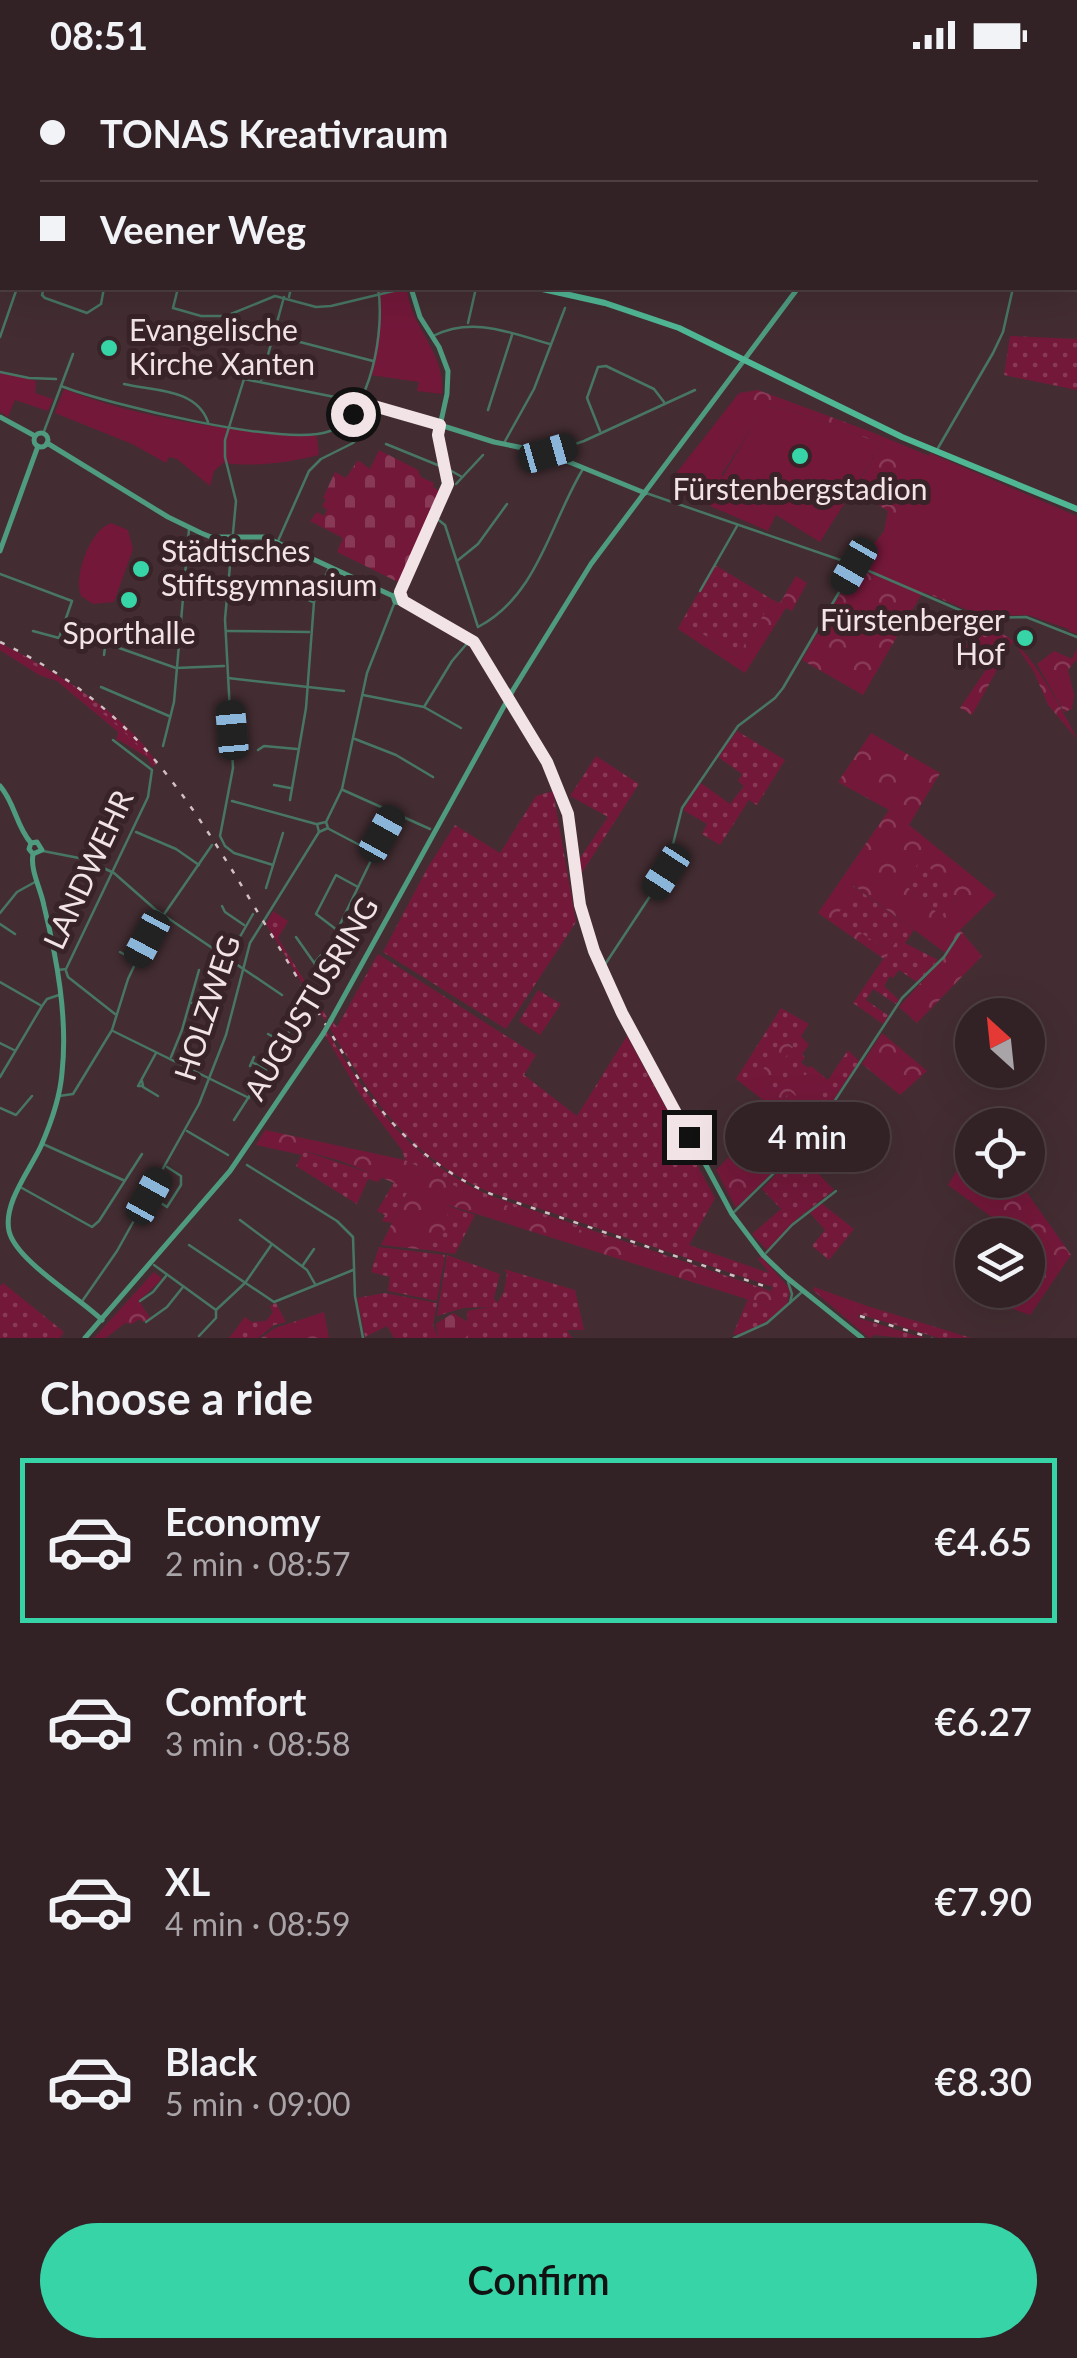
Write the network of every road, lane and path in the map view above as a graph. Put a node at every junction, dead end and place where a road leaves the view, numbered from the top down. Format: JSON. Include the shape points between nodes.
{"nodes":[{"id":1,"x":16,"y":290,"type":"edge"},
{"id":2,"x":43,"y":290,"type":"edge"},
{"id":3,"x":104,"y":290,"type":"edge"},
{"id":4,"x":178,"y":290,"type":"edge"},
{"id":5,"x":290,"y":290,"type":"edge"},
{"id":6,"x":378,"y":290,"type":"edge"},
{"id":7,"x":398,"y":290,"type":"edge"},
{"id":8,"x":409,"y":290,"type":"edge"},
{"id":9,"x":476,"y":290,"type":"edge"},
{"id":10,"x":547,"y":290,"type":"edge"},
{"id":11,"x":797,"y":290,"type":"edge"},
{"id":12,"x":1012,"y":290,"type":"edge"},
{"id":13,"x":379,"y":294,"type":"junction"},
{"id":14,"x":286,"y":298,"type":"junction"},
{"id":15,"x":101,"y":304,"type":"junction"},
{"id":16,"x":110,"y":306,"type":"dead end"},
{"id":17,"x":566,"y":308,"type":"dead end"},
{"id":18,"x":468,"y":324,"type":"junction"},
{"id":19,"x":513,"y":334,"type":"junction"},
{"id":20,"x":0,"y":336,"type":"edge"},
{"id":21,"x":255,"y":336,"type":"dead end"},
{"id":22,"x":273,"y":336,"type":"junction"},
{"id":23,"x":432,"y":336,"type":"junction"},
{"id":24,"x":552,"y":344,"type":"junction"},
{"id":25,"x":73,"y":354,"type":"dead end"},
{"id":26,"x":373,"y":361,"type":"junction"},
{"id":27,"x":744,"y":362,"type":"junction"},
{"id":28,"x":0,"y":372,"type":"edge"},
{"id":29,"x":60,"y":381,"type":"junction"},
{"id":30,"x":260,"y":381,"type":"junction"},
{"id":31,"x":124,"y":384,"type":"dead end"},
{"id":32,"x":695,"y":390,"type":"dead end"},
{"id":33,"x":360,"y":402,"type":"junction"},
{"id":34,"x":664,"y":404,"type":"junction"},
{"id":35,"x":383,"y":408,"type":"junction"},
{"id":36,"x":488,"y":410,"type":"dead end"},
{"id":37,"x":0,"y":417,"type":"edge"},
{"id":38,"x":208,"y":422,"type":"junction"},
{"id":39,"x":440,"y":425,"type":"junction"},
{"id":40,"x":228,"y":426,"type":"junction"},
{"id":41,"x":601,"y":433,"type":"junction"},
{"id":42,"x":44,"y":434,"type":"junction"},
{"id":43,"x":36,"y":436,"type":"junction"},
{"id":44,"x":46,"y":444,"type":"junction"},
{"id":45,"x":386,"y":444,"type":"dead end"},
{"id":46,"x":504,"y":444,"type":"junction"},
{"id":47,"x":38,"y":446,"type":"junction"},
{"id":48,"x":936,"y":452,"type":"junction"},
{"id":49,"x":548,"y":453,"type":"junction"},
{"id":50,"x":482,"y":455,"type":"dead end"},
{"id":51,"x":447,"y":468,"type":"junction"},
{"id":52,"x":584,"y":468,"type":"junction"},
{"id":53,"x":462,"y":478,"type":"junction"},
{"id":54,"x":456,"y":484,"type":"dead end"},
{"id":55,"x":645,"y":493,"type":"junction"},
{"id":56,"x":507,"y":504,"type":"dead end"},
{"id":57,"x":1077,"y":509,"type":"edge"},
{"id":58,"x":435,"y":517,"type":"junction"},
{"id":59,"x":738,"y":524,"type":"junction"},
{"id":60,"x":189,"y":528,"type":"junction"},
{"id":61,"x":232,"y":537,"type":"junction"},
{"id":62,"x":277,"y":542,"type":"junction"},
{"id":63,"x":0,"y":548,"type":"edge"},
{"id":64,"x":456,"y":562,"type":"junction"},
{"id":65,"x":330,"y":566,"type":"junction"},
{"id":66,"x":854,"y":566,"type":"junction"},
{"id":67,"x":0,"y":574,"type":"edge"},
{"id":68,"x":268,"y":582,"type":"dead end"},
{"id":69,"x":700,"y":590,"type":"dead end"},
{"id":70,"x":397,"y":600,"type":"junction"},
{"id":71,"x":314,"y":602,"type":"junction"},
{"id":72,"x":33,"y":631,"type":"dead end"},
{"id":73,"x":225,"y":631,"type":"junction"},
{"id":74,"x":107,"y":632,"type":"dead end"},
{"id":75,"x":311,"y":632,"type":"junction"},
{"id":76,"x":1077,"y":636,"type":"edge"},
{"id":77,"x":471,"y":639,"type":"junction"},
{"id":78,"x":106,"y":643,"type":"junction"},
{"id":79,"x":104,"y":655,"type":"dead end"},
{"id":80,"x":226,"y":666,"type":"junction"},
{"id":81,"x":176,"y":668,"type":"junction"},
{"id":82,"x":227,"y":678,"type":"junction"},
{"id":83,"x":101,"y":687,"type":"dead end"},
{"id":84,"x":307,"y":688,"type":"junction"},
{"id":85,"x":344,"y":691,"type":"dead end"},
{"id":86,"x":362,"y":694,"type":"junction"},
{"id":87,"x":507,"y":700,"type":"junction"},
{"id":88,"x":424,"y":706,"type":"junction"},
{"id":89,"x":171,"y":717,"type":"junction"},
{"id":90,"x":461,"y":728,"type":"dead end"},
{"id":91,"x":353,"y":739,"type":"junction"},
{"id":92,"x":112,"y":740,"type":"dead end"},
{"id":93,"x":163,"y":746,"type":"dead end"},
{"id":94,"x":299,"y":749,"type":"junction"},
{"id":95,"x":258,"y":750,"type":"dead end"},
{"id":96,"x":433,"y":777,"type":"dead end"},
{"id":97,"x":0,"y":786,"type":"edge"},
{"id":98,"x":274,"y":786,"type":"dead end"},
{"id":99,"x":292,"y":788,"type":"junction"},
{"id":100,"x":342,"y":789,"type":"junction"},
{"id":101,"x":290,"y":800,"type":"dead end"},
{"id":102,"x":228,"y":801,"type":"junction"},
{"id":103,"x":394,"y":813,"type":"junction"},
{"id":104,"x":326,"y":822,"type":"junction"},
{"id":105,"x":317,"y":824,"type":"junction"},
{"id":106,"x":328,"y":828,"type":"junction"},
{"id":107,"x":430,"y":829,"type":"dead end"},
{"id":108,"x":135,"y":831,"type":"junction"},
{"id":109,"x":319,"y":832,"type":"junction"},
{"id":110,"x":283,"y":833,"type":"dead end"},
{"id":111,"x":31,"y":844,"type":"junction"},
{"id":112,"x":212,"y":844,"type":"dead end"},
{"id":113,"x":42,"y":850,"type":"junction"},
{"id":114,"x":373,"y":852,"type":"junction"},
{"id":115,"x":34,"y":854,"type":"junction"},
{"id":116,"x":272,"y":865,"type":"junction"},
{"id":117,"x":200,"y":866,"type":"junction"},
{"id":118,"x":114,"y":873,"type":"junction"},
{"id":119,"x":37,"y":881,"type":"junction"},
{"id":120,"x":266,"y":888,"type":"dead end"},
{"id":121,"x":360,"y":888,"type":"junction"},
{"id":122,"x":222,"y":906,"type":"dead end"},
{"id":123,"x":0,"y":913,"type":"edge"},
{"id":124,"x":254,"y":914,"type":"dead end"},
{"id":125,"x":163,"y":915,"type":"junction"},
{"id":126,"x":0,"y":924,"type":"edge"},
{"id":127,"x":246,"y":925,"type":"junction"},
{"id":128,"x":338,"y":930,"type":"junction"},
{"id":129,"x":15,"y":934,"type":"dead end"},
{"id":130,"x":959,"y":934,"type":"dead end"},
{"id":131,"x":296,"y":937,"type":"dead end"},
{"id":132,"x":120,"y":952,"type":"dead end"},
{"id":133,"x":228,"y":958,"type":"junction"},
{"id":134,"x":135,"y":961,"type":"junction"},
{"id":135,"x":315,"y":962,"type":"junction"},
{"id":136,"x":242,"y":968,"type":"junction"},
{"id":137,"x":66,"y":969,"type":"junction"},
{"id":138,"x":601,"y":969,"type":"junction"},
{"id":139,"x":56,"y":970,"type":"junction"},
{"id":140,"x":199,"y":970,"type":"dead end"},
{"id":141,"x":322,"y":974,"type":"dead end"},
{"id":142,"x":0,"y":982,"type":"edge"},
{"id":143,"x":282,"y":994,"type":"dead end"},
{"id":144,"x":60,"y":995,"type":"junction"},
{"id":145,"x":191,"y":1002,"type":"junction"},
{"id":146,"x":42,"y":1006,"type":"junction"},
{"id":147,"x":205,"y":1006,"type":"dead end"},
{"id":148,"x":116,"y":1015,"type":"junction"},
{"id":149,"x":295,"y":1019,"type":"dead end"},
{"id":150,"x":112,"y":1030,"type":"junction"},
{"id":151,"x":268,"y":1034,"type":"dead end"},
{"id":152,"x":0,"y":1042,"type":"edge"},
{"id":153,"x":284,"y":1042,"type":"junction"},
{"id":154,"x":15,"y":1051,"type":"junction"},
{"id":155,"x":157,"y":1052,"type":"junction"},
{"id":156,"x":170,"y":1058,"type":"junction"},
{"id":157,"x":252,"y":1062,"type":"dead end"},
{"id":158,"x":267,"y":1070,"type":"junction"},
{"id":159,"x":0,"y":1077,"type":"edge"},
{"id":160,"x":210,"y":1078,"type":"junction"},
{"id":161,"x":32,"y":1096,"type":"dead end"},
{"id":162,"x":59,"y":1096,"type":"junction"},
{"id":163,"x":158,"y":1096,"type":"dead end"},
{"id":164,"x":250,"y":1098,"type":"junction"},
{"id":165,"x":0,"y":1108,"type":"edge"},
{"id":166,"x":234,"y":1120,"type":"dead end"},
{"id":167,"x":186,"y":1130,"type":"junction"},
{"id":168,"x":42,"y":1144,"type":"junction"},
{"id":169,"x":142,"y":1154,"type":"dead end"},
{"id":170,"x":228,"y":1155,"type":"dead end"},
{"id":171,"x":247,"y":1164,"type":"dead end"},
{"id":172,"x":165,"y":1166,"type":"junction"},
{"id":173,"x":124,"y":1181,"type":"junction"},
{"id":174,"x":20,"y":1188,"type":"junction"},
{"id":175,"x":836,"y":1190,"type":"dead end"},
{"id":176,"x":149,"y":1196,"type":"junction"},
{"id":177,"x":732,"y":1214,"type":"junction"},
{"id":178,"x":240,"y":1220,"type":"dead end"},
{"id":179,"x":4,"y":1224,"type":"edge"},
{"id":180,"x":272,"y":1244,"type":"junction"},
{"id":181,"x":189,"y":1245,"type":"dead end"},
{"id":182,"x":314,"y":1249,"type":"dead end"},
{"id":183,"x":763,"y":1255,"type":"junction"},
{"id":184,"x":152,"y":1264,"type":"junction"},
{"id":185,"x":302,"y":1266,"type":"junction"},
{"id":186,"x":354,"y":1270,"type":"junction"},
{"id":187,"x":167,"y":1275,"type":"junction"},
{"id":188,"x":786,"y":1277,"type":"junction"},
{"id":189,"x":244,"y":1283,"type":"junction"},
{"id":190,"x":315,"y":1286,"type":"junction"},
{"id":191,"x":183,"y":1287,"type":"junction"},
{"id":192,"x":804,"y":1290,"type":"junction"},
{"id":193,"x":82,"y":1302,"type":"junction"},
{"id":194,"x":140,"y":1302,"type":"dead end"},
{"id":195,"x":790,"y":1304,"type":"junction"},
{"id":196,"x":216,"y":1310,"type":"junction"},
{"id":197,"x":102,"y":1320,"type":"junction"},
{"id":198,"x":146,"y":1322,"type":"dead end"},
{"id":199,"x":199,"y":1336,"type":"edge"},
{"id":200,"x":85,"y":1338,"type":"edge"},
{"id":201,"x":363,"y":1338,"type":"edge"},
{"id":202,"x":734,"y":1338,"type":"edge"},
{"id":203,"x":862,"y":1338,"type":"edge"}],
"edges":[{"from":1,"to":20,"type":"street"},
{"from":2,"to":15,"type":"street","via":[[46,298],[87,313]]},
{"from":3,"to":15,"type":"street"},
{"from":4,"to":14,"type":"street","via":[[173,308],[201,316],[226,316],[275,296]]},
{"from":5,"to":14,"type":"street"},
{"from":6,"to":13,"type":"street"},
{"from":7,"to":13,"type":"street"},
{"from":8,"to":23,"type":"main road"},
{"from":9,"to":18,"type":"street"},
{"from":10,"to":27,"type":"main road","via":[[679,328]]},
{"from":11,"to":27,"type":"main road","name":"AUGUSTUSRING"},
{"from":12,"to":48,"type":"street","via":[[1003,332]]},
{"from":13,"to":14,"type":"street","via":[[316,307]]},
{"from":13,"to":26,"type":"street"},
{"from":14,"to":22,"type":"street"},
{"from":15,"to":16,"type":"street"},
{"from":17,"to":24,"type":"street"},
{"from":18,"to":19,"type":"street"},
{"from":18,"to":23,"type":"street"},
{"from":19,"to":24,"type":"street"},
{"from":19,"to":36,"type":"street"},
{"from":21,"to":22,"type":"street"},
{"from":22,"to":26,"type":"street"},
{"from":22,"to":30,"type":"street"},
{"from":23,"to":39,"type":"main road","via":[[449,382]]},
{"from":24,"to":46,"type":"street"},
{"from":25,"to":29,"type":"street"},
{"from":26,"to":33,"type":"street"},
{"from":27,"to":48,"type":"main road"},
{"from":27,"to":55,"type":"main road","name":"AUGUSTUSRING"},
{"from":28,"to":29,"type":"street"},
{"from":29,"to":38,"type":"street","via":[[119,406]]},
{"from":29,"to":42,"type":"street"},
{"from":30,"to":33,"type":"street"},
{"from":30,"to":40,"type":"street","via":[[244,378]]},
{"from":31,"to":38,"type":"street","via":[[174,392],[200,408]]},
{"from":32,"to":34,"type":"street"},
{"from":33,"to":35,"type":"street"},
{"from":33,"to":40,"type":"street","via":[[348,420],[324,433]]},
{"from":34,"to":41,"type":"street"},
{"from":34,"to":41,"type":"street","via":[[654,389],[598,367],[587,398]]},
{"from":35,"to":39,"type":"street"},
{"from":35,"to":62,"type":"street","via":[[353,443],[309,471]]},
{"from":37,"to":43,"type":"main road"},
{"from":38,"to":40,"type":"street"},
{"from":39,"to":46,"type":"main road"},
{"from":39,"to":51,"type":"main road"},
{"from":40,"to":61,"type":"street","via":[[225,457],[236,500]]},
{"from":41,"to":49,"type":"street"},
{"from":42,"to":43,"type":"main road"},
{"from":42,"to":44,"type":"main road"},
{"from":43,"to":47,"type":"main road"},
{"from":44,"to":47,"type":"main road"},
{"from":44,"to":60,"type":"main road"},
{"from":45,"to":51,"type":"street"},
{"from":46,"to":49,"type":"main road"},
{"from":47,"to":63,"type":"main road"},
{"from":48,"to":57,"type":"main road"},
{"from":49,"to":52,"type":"main road"},
{"from":50,"to":53,"type":"street"},
{"from":51,"to":53,"type":"street"},
{"from":51,"to":58,"type":"main road"},
{"from":52,"to":55,"type":"main road"},
{"from":52,"to":64,"type":"street","via":[[530,577],[478,627]]},
{"from":53,"to":54,"type":"street"},
{"from":55,"to":59,"type":"street"},
{"from":55,"to":87,"type":"main road","name":"AUGUSTUSRING","via":[[591,564]]},
{"from":56,"to":64,"type":"street"},
{"from":58,"to":64,"type":"street","via":[[445,525]]},
{"from":58,"to":70,"type":"main road"},
{"from":59,"to":66,"type":"street"},
{"from":59,"to":69,"type":"street"},
{"from":60,"to":61,"type":"main road"},
{"from":60,"to":81,"type":"street"},
{"from":61,"to":62,"type":"main road"},
{"from":61,"to":73,"type":"street"},
{"from":62,"to":65,"type":"main road"},
{"from":65,"to":70,"type":"main road"},
{"from":65,"to":71,"type":"street"},
{"from":66,"to":76,"type":"street","via":[[978,618],[1026,617]]},
{"from":66,"to":138,"type":"street","via":[[783,688],[738,726],[682,808],[666,872]]},
{"from":67,"to":72,"type":"street","via":[[72,601],[58,638]]},
{"from":68,"to":71,"type":"street"},
{"from":70,"to":77,"type":"main road"},
{"from":70,"to":86,"type":"street"},
{"from":71,"to":75,"type":"street"},
{"from":73,"to":75,"type":"street"},
{"from":73,"to":80,"type":"street"},
{"from":74,"to":78,"type":"street"},
{"from":75,"to":84,"type":"street"},
{"from":77,"to":87,"type":"main road"},
{"from":77,"to":88,"type":"street"},
{"from":78,"to":79,"type":"street"},
{"from":78,"to":81,"type":"street"},
{"from":80,"to":81,"type":"street"},
{"from":80,"to":82,"type":"street"},
{"from":81,"to":89,"type":"street"},
{"from":82,"to":84,"type":"street"},
{"from":82,"to":102,"type":"street","via":[[233,768]]},
{"from":83,"to":89,"type":"street"},
{"from":84,"to":85,"type":"street"},
{"from":84,"to":94,"type":"street"},
{"from":86,"to":88,"type":"street"},
{"from":86,"to":91,"type":"street"},
{"from":87,"to":138,"type":"main road","via":[[563,798],[583,919]]},
{"from":87,"to":184,"type":"main road","name":"AUGUSTUSRING","bridge":true,"via":[[323,1034],[230,1171]]},
{"from":88,"to":90,"type":"street"},
{"from":89,"to":93,"type":"street"},
{"from":91,"to":96,"type":"street"},
{"from":91,"to":100,"type":"street"},
{"from":92,"to":108,"type":"street","name":"LANDWEHR","via":[[152,772]]},
{"from":94,"to":95,"type":"street"},
{"from":94,"to":99,"type":"street"},
{"from":97,"to":111,"type":"main road"},
{"from":98,"to":99,"type":"street"},
{"from":99,"to":101,"type":"street"},
{"from":100,"to":103,"type":"street"},
{"from":100,"to":104,"type":"street"},
{"from":102,"to":105,"type":"street"},
{"from":102,"to":116,"type":"street","via":[[220,833],[225,846]]},
{"from":103,"to":107,"type":"street"},
{"from":103,"to":114,"type":"street"},
{"from":104,"to":105,"type":"street"},
{"from":104,"to":106,"type":"street"},
{"from":105,"to":109,"type":"street"},
{"from":106,"to":109,"type":"street"},
{"from":106,"to":114,"type":"street"},
{"from":108,"to":117,"type":"street"},
{"from":108,"to":118,"type":"street","name":"LANDWEHR"},
{"from":109,"to":136,"type":"street","name":"HOLZWEG","via":[[254,935]]},
{"from":110,"to":116,"type":"street"},
{"from":111,"to":113,"type":"main road","via":[[39,842]]},
{"from":111,"to":115,"type":"main road"},
{"from":112,"to":117,"type":"street"},
{"from":113,"to":115,"type":"main road"},
{"from":113,"to":118,"type":"street"},
{"from":114,"to":121,"type":"street"},
{"from":115,"to":119,"type":"main road"},
{"from":116,"to":120,"type":"street"},
{"from":117,"to":125,"type":"street"},
{"from":118,"to":125,"type":"street"},
{"from":118,"to":137,"type":"street","name":"LANDWEHR"},
{"from":119,"to":123,"type":"street"},
{"from":119,"to":139,"type":"main road"},
{"from":121,"to":128,"type":"street"},
{"from":121,"to":128,"type":"street","via":[[334,877],[316,914]]},
{"from":122,"to":127,"type":"street"},
{"from":124,"to":127,"type":"street"},
{"from":125,"to":133,"type":"street"},
{"from":125,"to":134,"type":"street"},
{"from":126,"to":129,"type":"street"},
{"from":127,"to":133,"type":"street"},
{"from":128,"to":135,"type":"street"},
{"from":130,"to":177,"type":"street","via":[[902,998],[811,1138]]},
{"from":131,"to":135,"type":"street"},
{"from":132,"to":134,"type":"street"},
{"from":133,"to":136,"type":"street"},
{"from":134,"to":148,"type":"street"},
{"from":135,"to":141,"type":"street"},
{"from":136,"to":143,"type":"street"},
{"from":136,"to":160,"type":"street","name":"HOLZWEG"},
{"from":137,"to":139,"type":"street","name":"LANDWEHR"},
{"from":137,"to":148,"type":"street"},
{"from":138,"to":177,"type":"main road"},
{"from":139,"to":144,"type":"main road"},
{"from":140,"to":145,"type":"street"},
{"from":142,"to":146,"type":"street"},
{"from":144,"to":146,"type":"street","name":"LANDWEHR"},
{"from":144,"to":162,"type":"main road"},
{"from":145,"to":147,"type":"street"},
{"from":145,"to":156,"type":"street"},
{"from":146,"to":154,"type":"street","name":"LANDWEHR"},
{"from":148,"to":150,"type":"street"},
{"from":149,"to":153,"type":"street"},
{"from":150,"to":155,"type":"street"},
{"from":150,"to":162,"type":"street","via":[[76,1090]]},
{"from":151,"to":153,"type":"street"},
{"from":152,"to":154,"type":"street"},
{"from":153,"to":158,"type":"street"},
{"from":154,"to":159,"type":"street","name":"LANDWEHR"},
{"from":155,"to":156,"type":"street"},
{"from":155,"to":163,"type":"street","via":[[139,1084]]},
{"from":156,"to":160,"type":"street"},
{"from":157,"to":158,"type":"street"},
{"from":158,"to":164,"type":"street"},
{"from":160,"to":164,"type":"street"},
{"from":160,"to":167,"type":"street","name":"HOLZWEG"},
{"from":161,"to":165,"type":"street","via":[[16,1115]]},
{"from":162,"to":168,"type":"main road"},
{"from":164,"to":166,"type":"street"},
{"from":167,"to":170,"type":"street"},
{"from":167,"to":172,"type":"street","name":"HOLZWEG"},
{"from":168,"to":173,"type":"street"},
{"from":168,"to":174,"type":"main road"},
{"from":169,"to":173,"type":"street"},
{"from":171,"to":186,"type":"street","via":[[347,1229]]},
{"from":172,"to":176,"type":"street","name":"HOLZWEG"},
{"from":172,"to":176,"type":"street","via":[[180,1176],[181,1185],[167,1207]]},
{"from":173,"to":174,"type":"street","via":[[92,1227]]},
{"from":174,"to":179,"type":"main road"},
{"from":175,"to":183,"type":"street"},
{"from":176,"to":193,"type":"street","name":"HOLZWEG"},
{"from":177,"to":183,"type":"main road"},
{"from":178,"to":180,"type":"street"},
{"from":179,"to":193,"type":"main road","via":[[22,1252]]},
{"from":180,"to":185,"type":"street"},
{"from":180,"to":189,"type":"street"},
{"from":181,"to":189,"type":"street"},
{"from":182,"to":185,"type":"street"},
{"from":183,"to":188,"type":"main road"},
{"from":184,"to":187,"type":"street"},
{"from":184,"to":197,"type":"main road","name":"AUGUSTUSRING"},
{"from":185,"to":190,"type":"street"},
{"from":186,"to":190,"type":"street"},
{"from":186,"to":201,"type":"street"},
{"from":187,"to":191,"type":"street"},
{"from":187,"to":194,"type":"street"},
{"from":188,"to":192,"type":"main road"},
{"from":188,"to":195,"type":"street"},
{"from":189,"to":190,"type":"street","via":[[274,1302]]},
{"from":189,"to":196,"type":"street"},
{"from":191,"to":196,"type":"street"},
{"from":191,"to":198,"type":"street"},
{"from":192,"to":195,"type":"street"},
{"from":192,"to":203,"type":"main road"},
{"from":193,"to":197,"type":"main road"},
{"from":195,"to":202,"type":"street"},
{"from":196,"to":199,"type":"street"},
{"from":197,"to":200,"type":"main road","name":"AUGUSTUSRING"}]}
